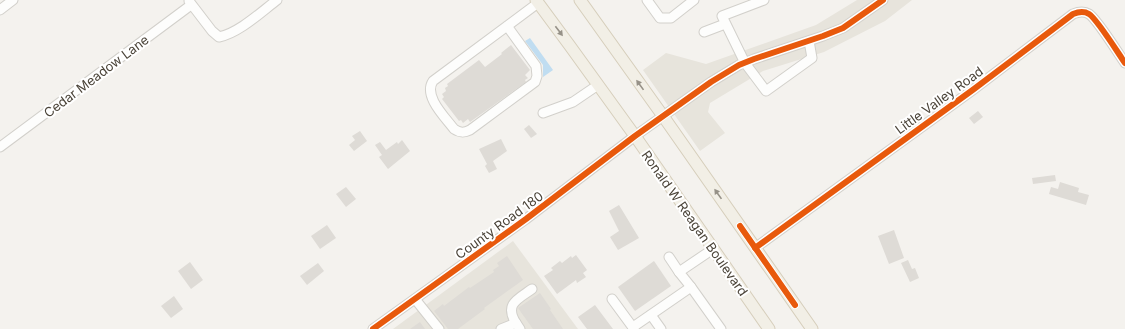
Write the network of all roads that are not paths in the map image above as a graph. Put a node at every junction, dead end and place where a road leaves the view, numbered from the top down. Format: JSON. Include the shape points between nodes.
{"nodes":[{"id":1,"x":14,"y":0,"type":"edge"},
{"id":2,"x":277,"y":0,"type":"edge"},
{"id":3,"x":580,"y":0,"type":"edge"},
{"id":4,"x":647,"y":0,"type":"edge"},
{"id":5,"x":694,"y":0,"type":"edge"},
{"id":6,"x":764,"y":0,"type":"edge"},
{"id":7,"x":883,"y":0,"type":"edge"},
{"id":8,"x":537,"y":1,"type":"edge"},
{"id":9,"x":190,"y":2,"type":"edge"},
{"id":10,"x":0,"y":10,"type":"edge"},
{"id":11,"x":725,"y":24,"type":"junction"},
{"id":12,"x":507,"y":26,"type":"junction"},
{"id":13,"x":704,"y":32,"type":"dead end"},
{"id":14,"x":809,"y":41,"type":"junction"},
{"id":15,"x":745,"y":63,"type":"junction"},
{"id":16,"x":1125,"y":63,"type":"edge"},
{"id":17,"x":598,"y":85,"type":"junction"},
{"id":18,"x":543,"y":113,"type":"dead end"},
{"id":19,"x":663,"y":116,"type":"junction"},
{"id":20,"x":635,"y":136,"type":"junction"},
{"id":21,"x":0,"y":147,"type":"edge"},
{"id":22,"x":755,"y":248,"type":"junction"},
{"id":23,"x":713,"y":249,"type":"junction"},
{"id":24,"x":669,"y":257,"type":"dead end"},
{"id":25,"x":679,"y":272,"type":"junction"},
{"id":26,"x":690,"y":287,"type":"junction"},
{"id":27,"x":532,"y":289,"type":"dead end"},
{"id":28,"x":415,"y":299,"type":"junction"},
{"id":29,"x":612,"y":299,"type":"dead end"},
{"id":30,"x":651,"y":315,"type":"junction"},
{"id":31,"x":518,"y":326,"type":"edge"},
{"id":32,"x":633,"y":328,"type":"edge"},
{"id":33,"x":373,"y":329,"type":"edge"},
{"id":34,"x":439,"y":329,"type":"edge"},
{"id":35,"x":501,"y":329,"type":"edge"},
{"id":36,"x":661,"y":329,"type":"edge"},
{"id":37,"x":720,"y":329,"type":"edge"},
{"id":38,"x":769,"y":329,"type":"edge"},
{"id":39,"x":812,"y":329,"type":"edge"}],
"edges":[{"from":1,"to":10,"type":"street"},
{"from":2,"to":9,"type":"street","via":[[237,29],[219,37]]},
{"from":19,"to":3,"type":"main road","one_way":true},
{"from":4,"to":5,"type":"street","via":[[660,18],[667,19]]},
{"from":6,"to":11,"type":"street","via":[[722,16]]},
{"from":7,"to":14,"type":"street","name":"County Road 180","via":[[843,28]]},
{"from":8,"to":12,"type":"street"},
{"from":8,"to":17,"type":"main road","name":"Ronald W Reagan Boulevard","one_way":true},
{"from":9,"to":21,"type":"street","name":"Cedar Meadow Lane"},
{"from":11,"to":13,"type":"street"},
{"from":11,"to":15,"type":"street"},
{"from":12,"to":12,"type":"street","via":[[430,85],[431,98],[459,132],[470,130],[535,82],[536,66]]},
{"from":14,"to":15,"type":"street","name":"County Road 180"},
{"from":14,"to":15,"type":"street","via":[[812,58],[766,91]]},
{"from":15,"to":19,"type":"street","name":"County Road 180","via":[[711,82]]},
{"from":16,"to":22,"type":"street","name":"Little Valley Road","via":[[1092,17],[1084,12],[1074,14]]},
{"from":17,"to":18,"type":"street","via":[[573,102]]},
{"from":17,"to":20,"type":"main road","name":"Ronald W Reagan Boulevard"},
{"from":19,"to":20,"type":"street","name":"County Road 180"},
{"from":22,"to":19,"type":"main road","one_way":true},
{"from":20,"to":23,"type":"main road","name":"Ronald W Reagan Boulevard"},
{"from":20,"to":28,"type":"street","name":"County Road 180","via":[[574,184]]},
{"from":22,"to":39,"type":"main road"},
{"from":23,"to":25,"type":"street"},
{"from":23,"to":38,"type":"main road","name":"Ronald W Reagan Boulevard"},
{"from":24,"to":25,"type":"street"},
{"from":25,"to":26,"type":"street"},
{"from":26,"to":30,"type":"street"},
{"from":26,"to":37,"type":"street"},
{"from":27,"to":31,"type":"street","via":[[511,308],[511,315]]},
{"from":28,"to":33,"type":"street","name":"County Road 180"},
{"from":28,"to":34,"type":"street"},
{"from":29,"to":32,"type":"street"},
{"from":30,"to":32,"type":"street"},
{"from":30,"to":36,"type":"street"},
{"from":31,"to":35,"type":"street"}]}
